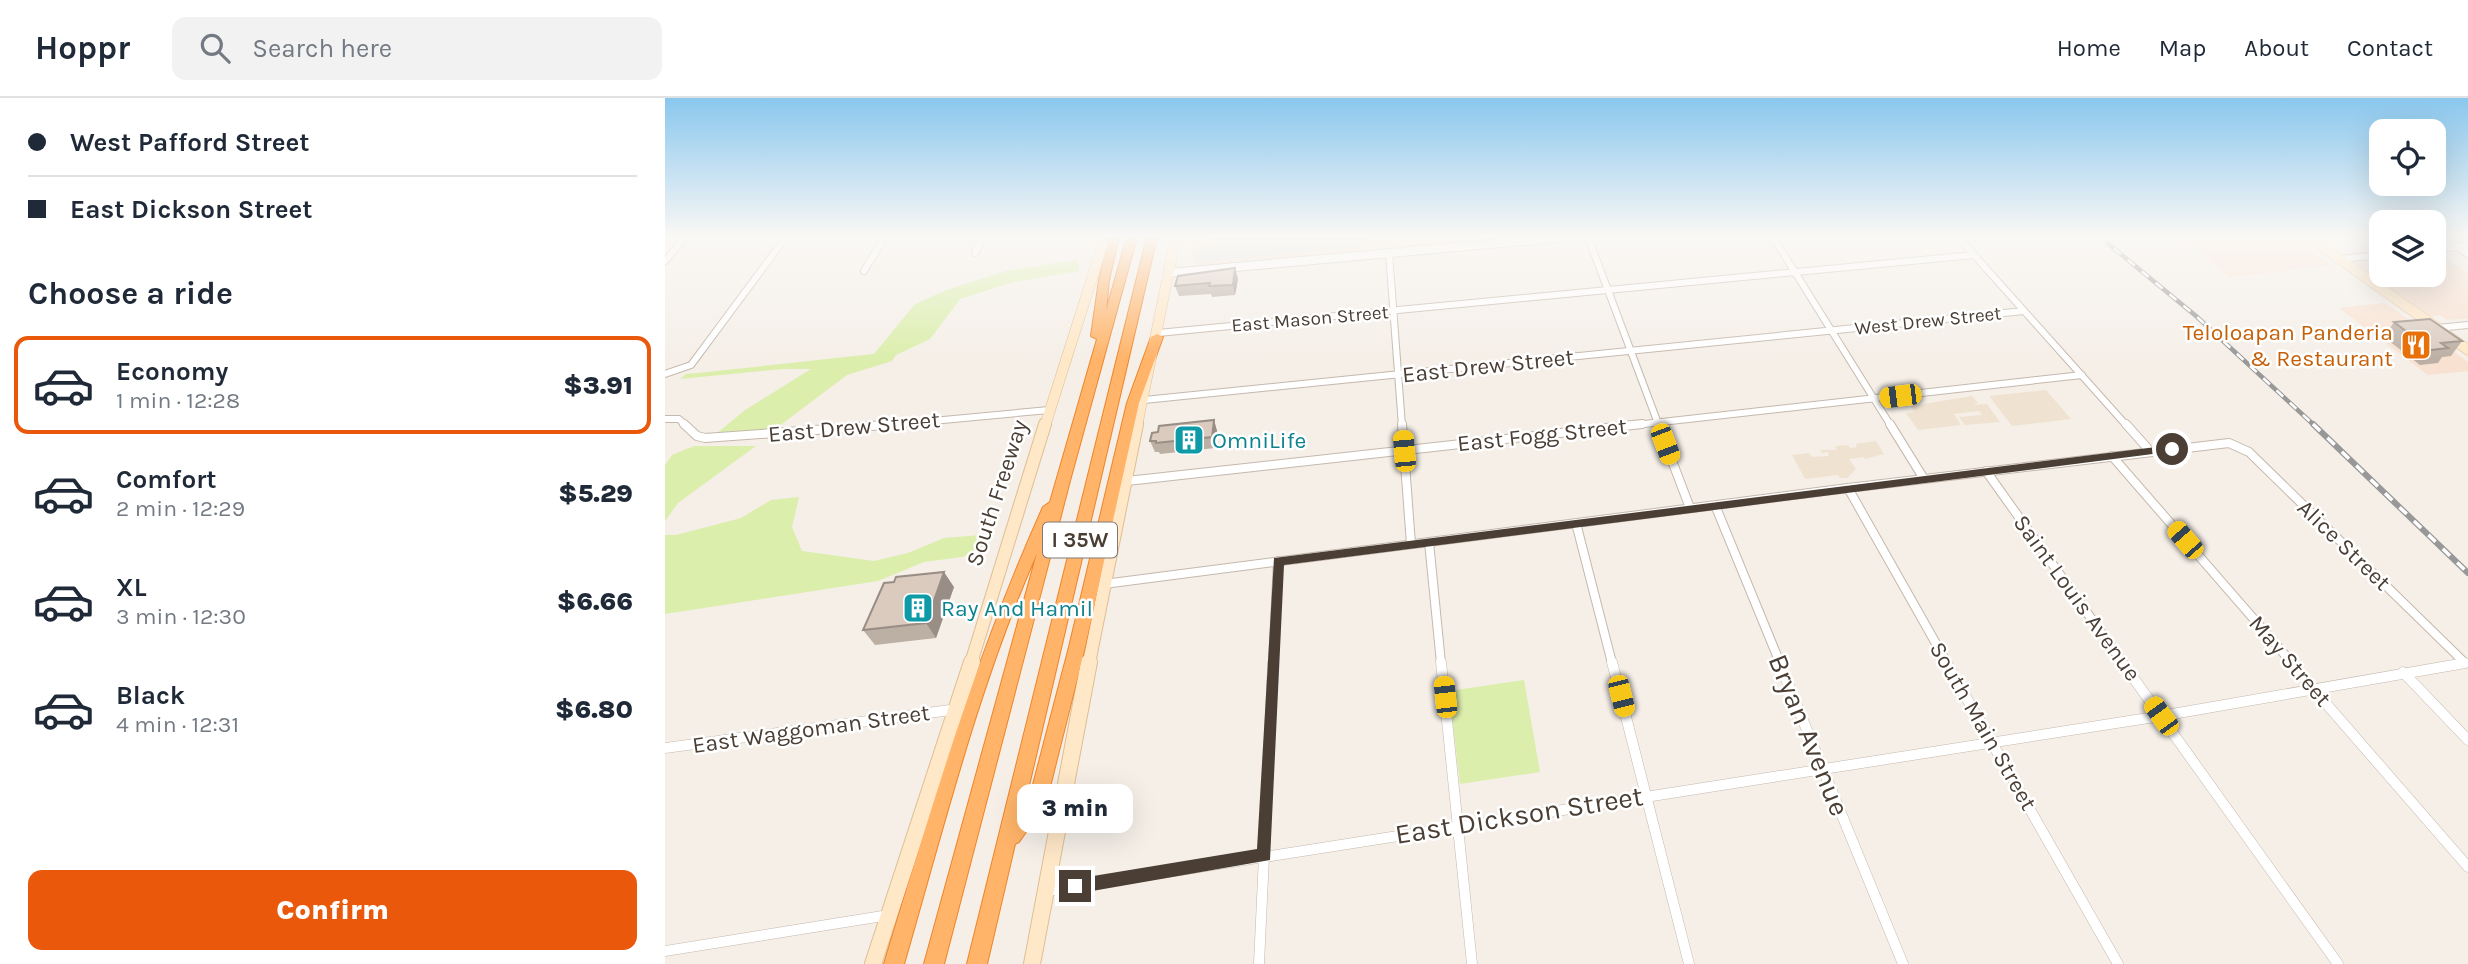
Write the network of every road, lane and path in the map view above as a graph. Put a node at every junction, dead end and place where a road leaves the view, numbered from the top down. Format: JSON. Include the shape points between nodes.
{"nodes":[{"id":1,"x":756,"y":277,"type":"edge"},
{"id":2,"x":1092,"y":277,"type":"edge"},
{"id":3,"x":1105,"y":277,"type":"edge"},
{"id":4,"x":1120,"y":277,"type":"edge"},
{"id":5,"x":1141,"y":277,"type":"edge"},
{"id":6,"x":1168,"y":277,"type":"edge"},
{"id":7,"x":1390,"y":277,"type":"edge"},
{"id":8,"x":1602,"y":277,"type":"edge"},
{"id":9,"x":1749,"y":277,"type":"edge"},
{"id":10,"x":1798,"y":277,"type":"edge"},
{"id":11,"x":1994,"y":277,"type":"edge"},
{"id":12,"x":2365,"y":277,"type":"edge"},
{"id":13,"x":1607,"y":291,"type":"junction"},
{"id":14,"x":1393,"y":311,"type":"junction"},
{"id":15,"x":2024,"y":311,"type":"junction"},
{"id":16,"x":2468,"y":325,"type":"edge"},
{"id":17,"x":2437,"y":328,"type":"junction"},
{"id":18,"x":1832,"y":332,"type":"junction"},
{"id":19,"x":1158,"y":335,"type":"junction"},
{"id":20,"x":2468,"y":350,"type":"edge"},
{"id":21,"x":1630,"y":352,"type":"junction"},
{"id":22,"x":665,"y":374,"type":"edge"},
{"id":23,"x":1398,"y":375,"type":"junction"},
{"id":24,"x":2082,"y":375,"type":"junction"},
{"id":25,"x":1091,"y":380,"type":"junction"},
{"id":26,"x":1874,"y":399,"type":"junction"},
{"id":27,"x":1144,"y":400,"type":"junction"},
{"id":28,"x":1049,"y":410,"type":"junction"},
{"id":29,"x":665,"y":419,"type":"edge"},
{"id":30,"x":1657,"y":423,"type":"junction"},
{"id":31,"x":1404,"y":451,"type":"junction"},
{"id":32,"x":2150,"y":451,"type":"junction"},
{"id":33,"x":2112,"y":456,"type":"junction"},
{"id":34,"x":1986,"y":471,"type":"junction"},
{"id":35,"x":1064,"y":477,"type":"junction"},
{"id":36,"x":1924,"y":479,"type":"junction"},
{"id":37,"x":1127,"y":481,"type":"junction"},
{"id":38,"x":1848,"y":488,"type":"junction"},
{"id":39,"x":1715,"y":505,"type":"junction"},
{"id":40,"x":1690,"y":508,"type":"junction"},
{"id":41,"x":1576,"y":523,"type":"junction"},
{"id":42,"x":1429,"y":542,"type":"junction"},
{"id":43,"x":1411,"y":544,"type":"junction"},
{"id":44,"x":1278,"y":561,"type":"junction"},
{"id":45,"x":1104,"y":583,"type":"junction"},
{"id":46,"x":2466,"y":663,"type":"edge"},
{"id":47,"x":2403,"y":672,"type":"junction"},
{"id":48,"x":2313,"y":687,"type":"junction"},
{"id":49,"x":958,"y":709,"type":"junction"},
{"id":50,"x":2161,"y":716,"type":"junction"},
{"id":51,"x":1991,"y":740,"type":"junction"},
{"id":52,"x":2468,"y":740,"type":"edge"},
{"id":53,"x":665,"y":748,"type":"edge"},
{"id":54,"x":1821,"y":767,"type":"junction"},
{"id":55,"x":1646,"y":795,"type":"junction"},
{"id":56,"x":1458,"y":824,"type":"junction"},
{"id":57,"x":1007,"y":842,"type":"junction"},
{"id":58,"x":1264,"y":855,"type":"junction"},
{"id":59,"x":2468,"y":867,"type":"edge"},
{"id":60,"x":1048,"y":891,"type":"junction"},
{"id":61,"x":889,"y":915,"type":"junction"},
{"id":62,"x":665,"y":951,"type":"edge"},
{"id":63,"x":873,"y":964,"type":"edge"},
{"id":64,"x":894,"y":964,"type":"edge"},
{"id":65,"x":934,"y":964,"type":"edge"},
{"id":66,"x":977,"y":964,"type":"edge"},
{"id":67,"x":1032,"y":964,"type":"edge"},
{"id":68,"x":1259,"y":964,"type":"edge"},
{"id":69,"x":1472,"y":964,"type":"edge"},
{"id":70,"x":1689,"y":964,"type":"edge"},
{"id":71,"x":1903,"y":964,"type":"edge"},
{"id":72,"x":2117,"y":964,"type":"edge"},
{"id":73,"x":2338,"y":964,"type":"edge"}],
"edges":[{"from":1,"to":22,"type":"street","via":[[691,365]]},
{"from":2,"to":28,"type":"main road","name":"South Freeway"},
{"from":3,"to":25,"type":"highway"},
{"from":4,"to":25,"type":"highway","number":"I 35W"},
{"from":5,"to":57,"type":"highway","number":"I 35W"},
{"from":6,"to":19,"type":"main road"},
{"from":7,"to":14,"type":"street"},
{"from":8,"to":13,"type":"street"},
{"from":9,"to":13,"type":"street","name":"East Mason Street"},
{"from":10,"to":18,"type":"street"},
{"from":11,"to":15,"type":"street"},
{"from":12,"to":17,"type":"main road"},
{"from":13,"to":14,"type":"street","name":"East Mason Street"},
{"from":13,"to":21,"type":"street"},
{"from":14,"to":19,"type":"street","name":"East Mason Street"},
{"from":14,"to":23,"type":"street"},
{"from":15,"to":18,"type":"street","name":"West Drew Street"},
{"from":15,"to":24,"type":"street"},
{"from":16,"to":17,"type":"street"},
{"from":17,"to":20,"type":"main road"},
{"from":18,"to":21,"type":"street","name":"East Drew Street"},
{"from":18,"to":26,"type":"street"},
{"from":19,"to":27,"type":"main road"},
{"from":19,"to":57,"type":"highway","via":[[1133,403],[1037,803]]},
{"from":21,"to":23,"type":"street","name":"East Drew Street"},
{"from":21,"to":30,"type":"street"},
{"from":23,"to":27,"type":"street","name":"East Drew Street"},
{"from":23,"to":31,"type":"street"},
{"from":24,"to":26,"type":"street","name":"East Fogg Street"},
{"from":24,"to":32,"type":"street"},
{"from":25,"to":35,"type":"highway","number":"I 35W"},
{"from":26,"to":30,"type":"street","name":"East Fogg Street"},
{"from":26,"to":36,"type":"street"},
{"from":27,"to":37,"type":"main road"},
{"from":28,"to":29,"type":"street","name":"East Drew Street","via":[[705,438],[679,419]]},
{"from":28,"to":49,"type":"main road","name":"South Freeway"},
{"from":30,"to":31,"type":"street","name":"East Fogg Street"},
{"from":30,"to":40,"type":"street"},
{"from":31,"to":37,"type":"street","name":"East Fogg Street"},
{"from":31,"to":43,"type":"street"},
{"from":32,"to":33,"type":"street"},
{"from":32,"to":46,"type":"street","name":"Alice Street","via":[[2229,443],[2249,452]]},
{"from":33,"to":34,"type":"street"},
{"from":33,"to":48,"type":"street","name":"May Street"},
{"from":34,"to":36,"type":"street"},
{"from":34,"to":50,"type":"street","name":"Saint Louis Avenue"},
{"from":35,"to":64,"type":"highway","via":[[1024,561],[994,646]]},
{"from":35,"to":65,"type":"highway","number":"I 35W"},
{"from":36,"to":38,"type":"street"},
{"from":37,"to":45,"type":"main road"},
{"from":38,"to":39,"type":"street"},
{"from":38,"to":51,"type":"street","name":"South Main Street"},
{"from":39,"to":40,"type":"street"},
{"from":39,"to":54,"type":"street","name":"Bryan Avenue"},
{"from":40,"to":41,"type":"street"},
{"from":41,"to":42,"type":"street"},
{"from":41,"to":55,"type":"street"},
{"from":42,"to":43,"type":"street"},
{"from":42,"to":56,"type":"street"},
{"from":43,"to":44,"type":"street"},
{"from":44,"to":45,"type":"street"},
{"from":44,"to":58,"type":"street"},
{"from":45,"to":60,"type":"main road"},
{"from":46,"to":47,"type":"street","name":"East Dickson Street"},
{"from":47,"to":48,"type":"street","name":"East Dickson Street"},
{"from":47,"to":52,"type":"street"},
{"from":48,"to":50,"type":"street","name":"East Dickson Street"},
{"from":48,"to":59,"type":"street","name":"May Street"},
{"from":49,"to":53,"type":"street","name":"East Waggoman Street"},
{"from":49,"to":61,"type":"main road","name":"South Freeway"},
{"from":50,"to":51,"type":"street","name":"East Dickson Street"},
{"from":50,"to":73,"type":"street","name":"Saint Louis Avenue"},
{"from":51,"to":54,"type":"street","name":"East Dickson Street"},
{"from":51,"to":72,"type":"street","name":"South Main Street"},
{"from":54,"to":55,"type":"street","name":"East Dickson Street"},
{"from":54,"to":71,"type":"street","name":"Bryan Avenue"},
{"from":55,"to":56,"type":"street","name":"East Dickson Street"},
{"from":55,"to":70,"type":"street"},
{"from":56,"to":58,"type":"street","name":"East Dickson Street"},
{"from":56,"to":69,"type":"street"},
{"from":57,"to":66,"type":"highway","number":"I 35W"},
{"from":58,"to":60,"type":"street","name":"East Dickson Street"},
{"from":58,"to":68,"type":"street"},
{"from":60,"to":67,"type":"main road"},
{"from":61,"to":62,"type":"street"},
{"from":61,"to":63,"type":"main road","name":"South Freeway"}]}
